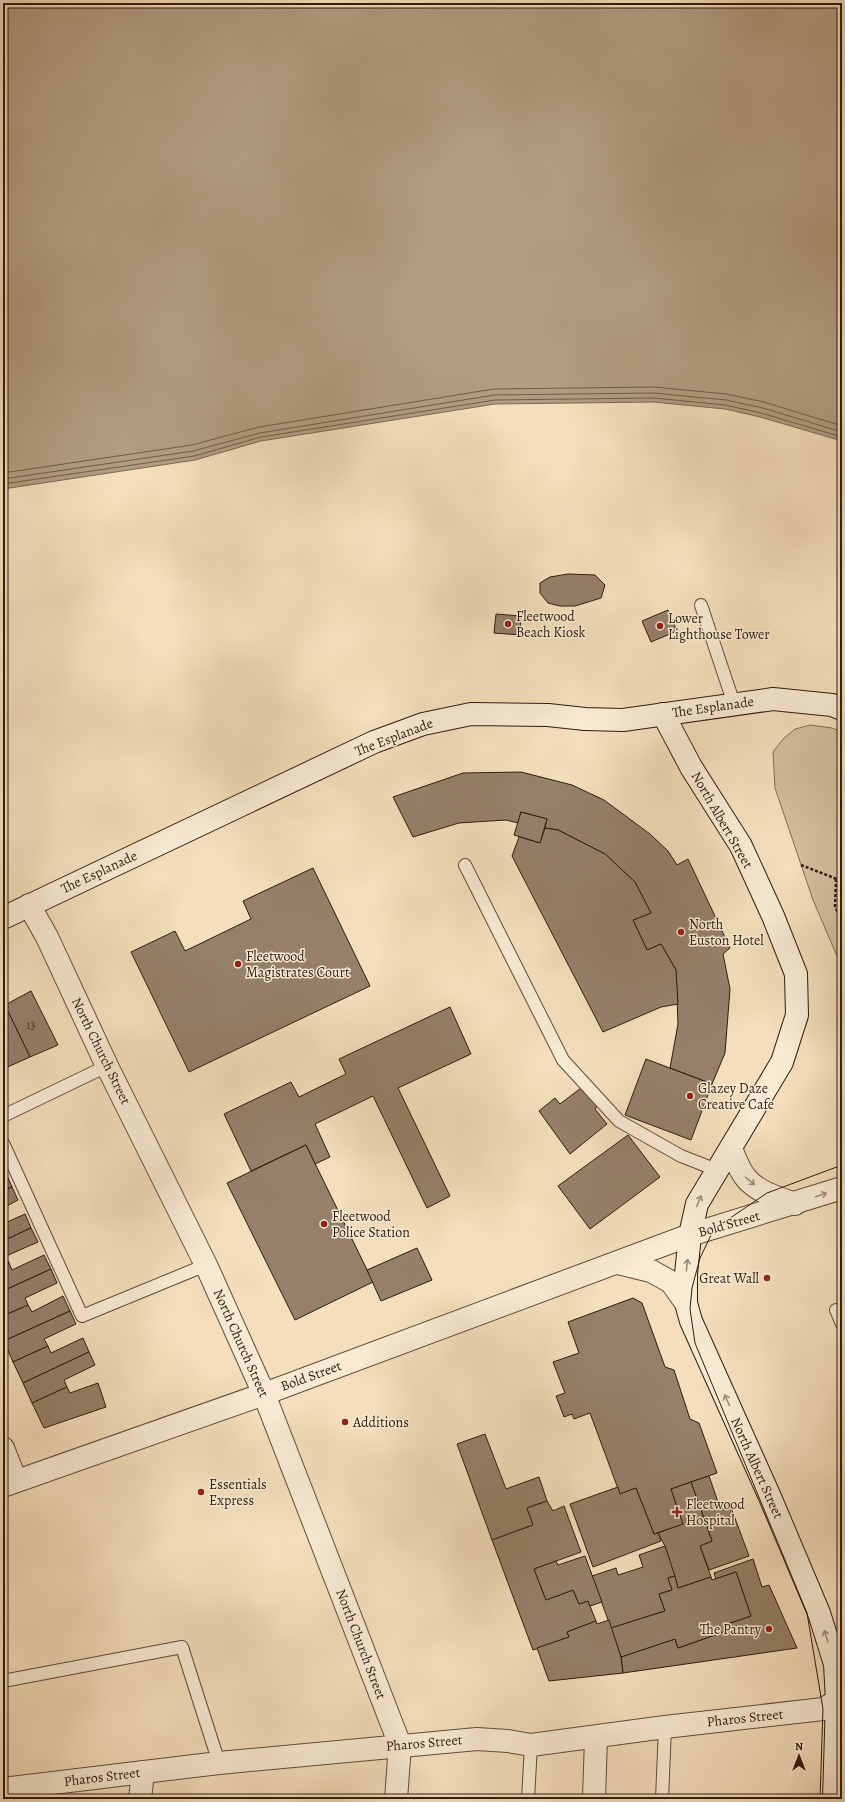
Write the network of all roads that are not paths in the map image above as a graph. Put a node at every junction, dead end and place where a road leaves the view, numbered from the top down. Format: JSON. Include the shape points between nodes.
{"nodes":[{"id":1,"x":701,"y":605,"type":"dead end"},
{"id":2,"x":734,"y":704,"type":"junction"},
{"id":3,"x":842,"y":709,"type":"edge"},
{"id":4,"x":663,"y":714,"type":"junction"},
{"id":5,"x":465,"y":865,"type":"dead end"},
{"id":6,"x":29,"y":905,"type":"junction"},
{"id":7,"x":3,"y":918,"type":"edge"},
{"id":8,"x":107,"y":1066,"type":"junction"},
{"id":9,"x":3,"y":1116,"type":"edge"},
{"id":10,"x":3,"y":1143,"type":"edge"},
{"id":11,"x":732,"y":1148,"type":"junction"},
{"id":12,"x":717,"y":1170,"type":"junction"},
{"id":13,"x":842,"y":1188,"type":"edge"},
{"id":14,"x":795,"y":1204,"type":"junction"},
{"id":15,"x":690,"y":1235,"type":"junction"},
{"id":16,"x":618,"y":1263,"type":"junction"},
{"id":17,"x":206,"y":1265,"type":"junction"},
{"id":18,"x":686,"y":1302,"type":"junction"},
{"id":19,"x":836,"y":1310,"type":"dead end"},
{"id":20,"x":842,"y":1324,"type":"edge"},
{"id":21,"x":264,"y":1394,"type":"junction"},
{"id":22,"x":3,"y":1448,"type":"edge"},
{"id":23,"x":10,"y":1484,"type":"edge"},
{"id":24,"x":3,"y":1681,"type":"edge"},
{"id":25,"x":839,"y":1701,"type":"edge"},
{"id":26,"x":665,"y":1727,"type":"junction"},
{"id":27,"x":596,"y":1737,"type":"junction"},
{"id":28,"x":400,"y":1745,"type":"junction"},
{"id":29,"x":531,"y":1745,"type":"junction"},
{"id":30,"x":219,"y":1763,"type":"junction"},
{"id":31,"x":143,"y":1772,"type":"junction"},
{"id":32,"x":3,"y":1788,"type":"edge"},
{"id":33,"x":140,"y":1799,"type":"edge"},
{"id":34,"x":396,"y":1799,"type":"edge"},
{"id":35,"x":528,"y":1799,"type":"edge"},
{"id":36,"x":594,"y":1799,"type":"edge"},
{"id":37,"x":662,"y":1799,"type":"edge"},
{"id":38,"x":834,"y":1799,"type":"edge"}],
"edges":[{"from":1,"to":2,"type":"lane"},
{"from":2,"to":3,"type":"street","name":"The Esplanade","via":[[773,699]]},
{"from":2,"to":4,"type":"street","name":"The Esplanade"},
{"from":4,"to":6,"type":"street","name":"The Esplanade","via":[[623,720],[585,719],[548,714],[471,714],[423,724],[374,742]]},
{"from":4,"to":11,"type":"street","name":"North Albert Street","via":[[691,767],[741,846],[796,974],[797,1015],[789,1044],[782,1062]]},
{"from":5,"to":12,"type":"lane","via":[[564,1060],[619,1121],[681,1156]]},
{"from":6,"to":7,"type":"street","name":"The Esplanade"},
{"from":6,"to":8,"type":"street","name":"North Church Street","via":[[47,937]]},
{"from":8,"to":9,"type":"lane"},
{"from":8,"to":17,"type":"street","name":"North Church Street"},
{"from":10,"to":17,"type":"lane","via":[[82,1316]]},
{"from":11,"to":12,"type":"street","name":"North Albert Street"},
{"from":11,"to":14,"type":"street","one_way":true,"via":[[747,1180],[767,1193]]},
{"from":15,"to":12,"type":"street","name":"North Albert Street","one_way":true,"via":[[697,1204]]},
{"from":14,"to":13,"type":"street","name":"Bold Street","one_way":true},
{"from":14,"to":15,"type":"street","name":"Bold Street"},
{"from":15,"to":16,"type":"street","name":"Bold Street"},
{"from":18,"to":15,"type":"street","name":"North Albert Street","one_way":true},
{"from":16,"to":18,"type":"street","via":[[651,1271],[671,1282]]},
{"from":16,"to":21,"type":"street","name":"Bold Street"},
{"from":17,"to":21,"type":"street","name":"North Church Street"},
{"from":25,"to":18,"type":"street","name":"North Albert Street","one_way":true,"via":[[835,1664],[819,1613],[691,1321]]},
{"from":19,"to":20,"type":"lane"},
{"from":21,"to":23,"type":"street","name":"Bold Street"},
{"from":21,"to":28,"type":"street","name":"North Church Street"},
{"from":22,"to":23,"type":"street"},
{"from":24,"to":30,"type":"lane","via":[[182,1647]]},
{"from":25,"to":26,"type":"street","name":"Pharos Street","via":[[823,1709]]},
{"from":25,"to":38,"type":"street","name":"North Albert Street"},
{"from":26,"to":27,"type":"street","name":"Pharos Street"},
{"from":26,"to":37,"type":"lane"},
{"from":27,"to":29,"type":"street","name":"Pharos Street"},
{"from":27,"to":36,"type":"street"},
{"from":28,"to":29,"type":"street","name":"Pharos Street","via":[[477,1739]]},
{"from":28,"to":30,"type":"street","name":"Pharos Street"},
{"from":28,"to":34,"type":"street","name":"North Church Street"},
{"from":29,"to":35,"type":"lane"},
{"from":30,"to":31,"type":"street","name":"Pharos Street"},
{"from":31,"to":32,"type":"street","name":"Pharos Street"},
{"from":31,"to":33,"type":"street"}]}
